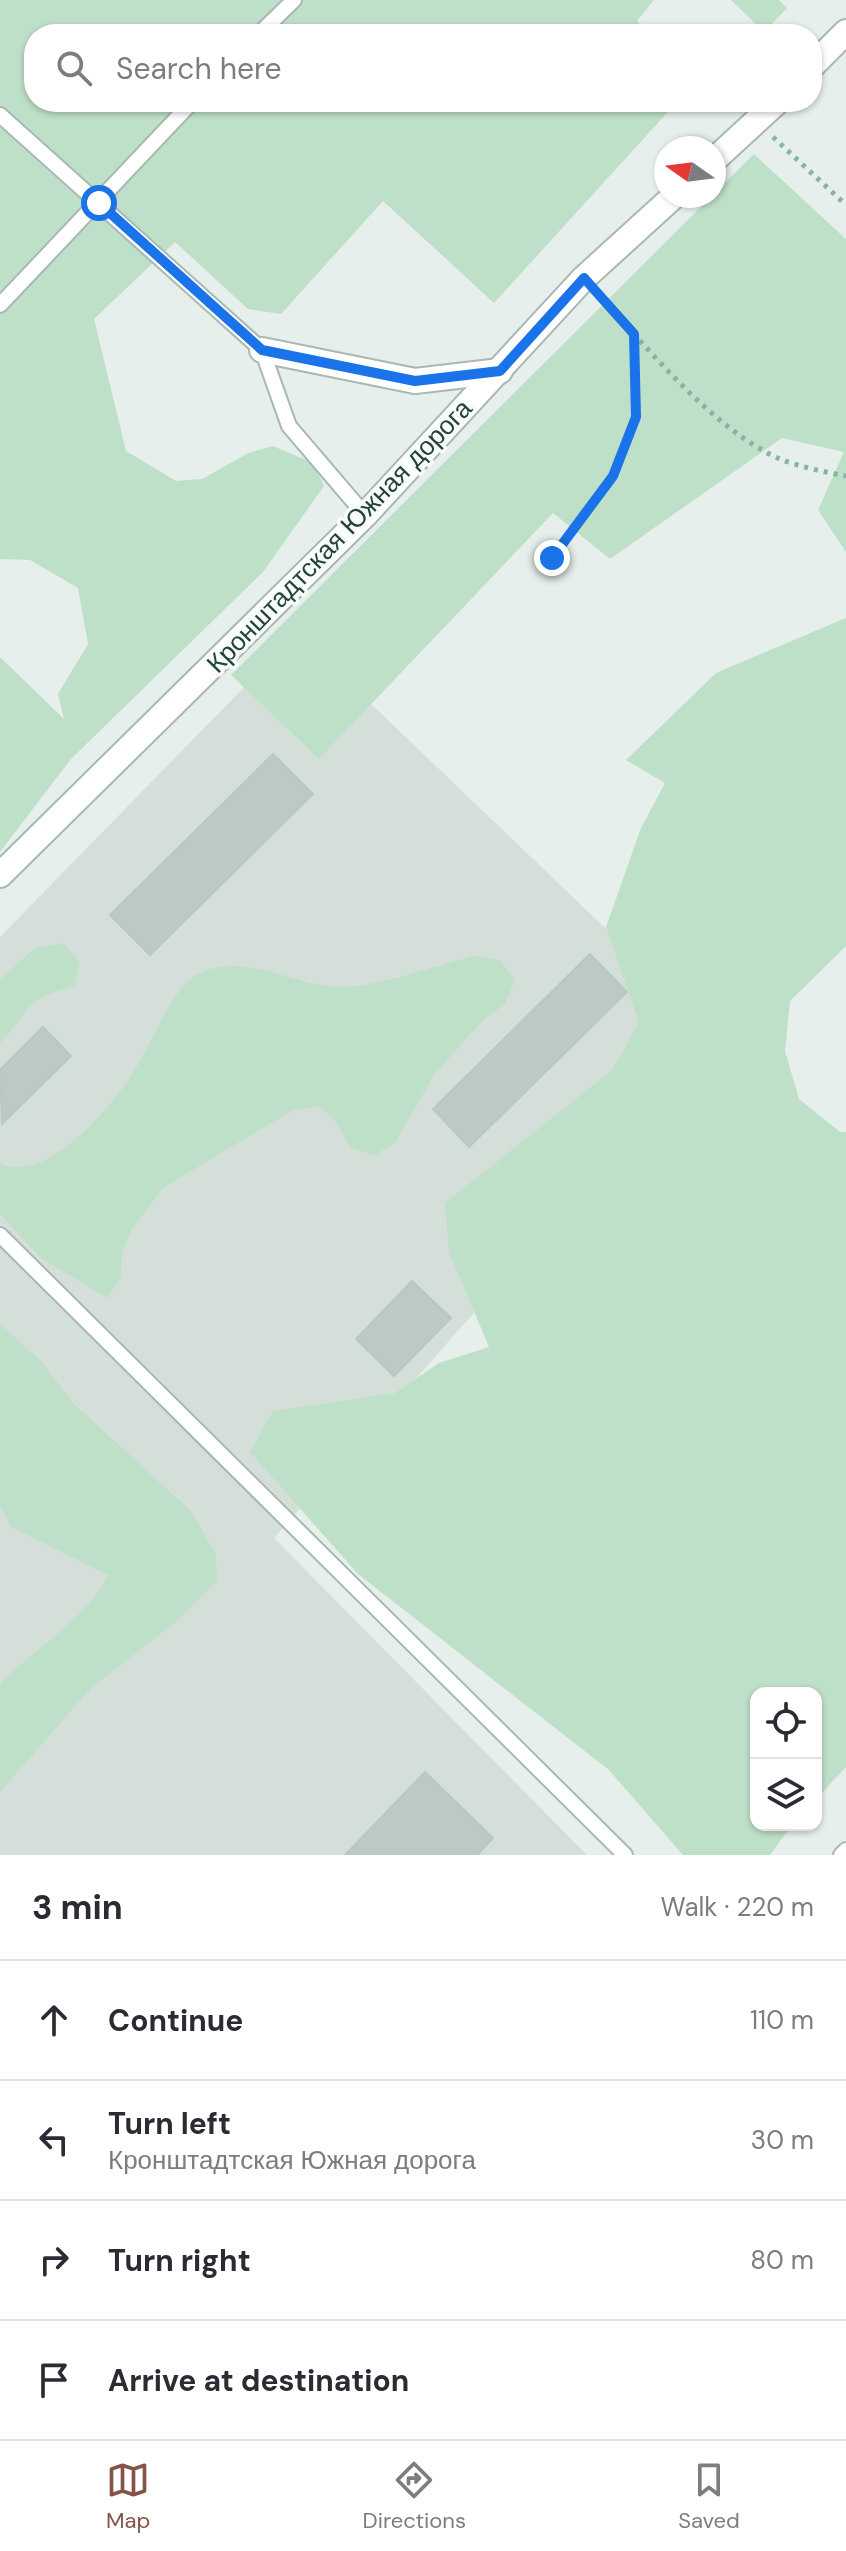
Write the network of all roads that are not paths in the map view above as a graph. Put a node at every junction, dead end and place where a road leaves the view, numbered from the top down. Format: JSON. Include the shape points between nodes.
{"nodes":[{"id":1,"x":294,"y":0,"type":"edge"},
{"id":2,"x":269,"y":24,"type":"edge"},
{"id":3,"x":846,"y":32,"type":"edge"},
{"id":4,"x":822,"y":56,"type":"edge"},
{"id":5,"x":183,"y":112,"type":"edge"},
{"id":6,"x":767,"y":112,"type":"edge"},
{"id":7,"x":0,"y":115,"type":"edge"},
{"id":8,"x":726,"y":149,"type":"edge"},
{"id":9,"x":99,"y":203,"type":"junction"},
{"id":10,"x":661,"y":208,"type":"edge"},
{"id":11,"x":0,"y":305,"type":"edge"},
{"id":12,"x":262,"y":350,"type":"junction"},
{"id":13,"x":500,"y":371,"type":"junction"},
{"id":14,"x":365,"y":515,"type":"junction"},
{"id":15,"x":0,"y":875,"type":"edge"},
{"id":16,"x":0,"y":1235,"type":"edge"},
{"id":17,"x":846,"y":1850,"type":"edge"},
{"id":18,"x":625,"y":1855,"type":"edge"},
{"id":19,"x":841,"y":1855,"type":"edge"}],
"edges":[{"from":1,"to":2,"type":"lane"},
{"from":3,"to":4,"type":"street"},
{"from":5,"to":9,"type":"lane"},
{"from":6,"to":8,"type":"street"},
{"from":7,"to":9,"type":"lane"},
{"from":9,"to":11,"type":"lane"},
{"from":9,"to":12,"type":"lane"},
{"from":10,"to":13,"type":"street","name":"Кронштадтская Южная дорога","via":[[584,278]]},
{"from":12,"to":13,"type":"street","via":[[415,381]]},
{"from":12,"to":14,"type":"lane","via":[[289,426]]},
{"from":13,"to":14,"type":"street","name":"Кронштадтская Южная дорога"},
{"from":14,"to":15,"type":"street","name":"Кронштадтская Южная дорога"},
{"from":16,"to":18,"type":"lane"},
{"from":17,"to":19,"type":"lane"}]}
